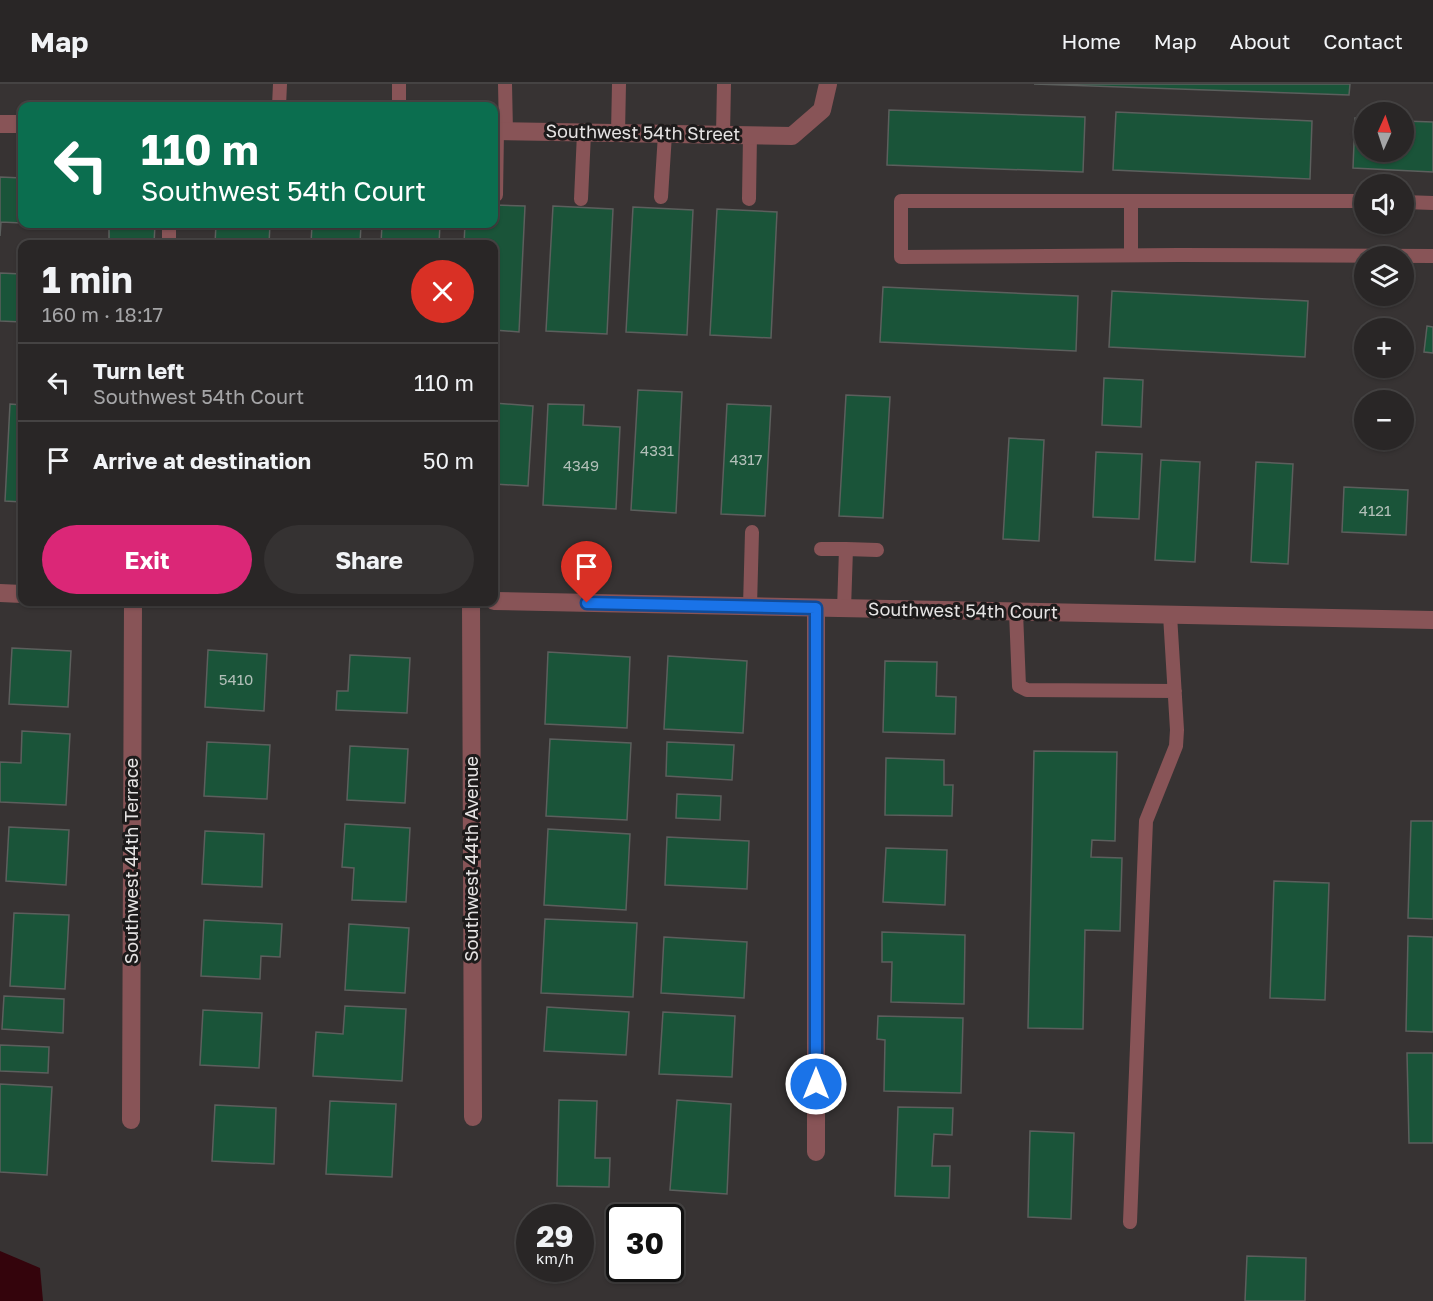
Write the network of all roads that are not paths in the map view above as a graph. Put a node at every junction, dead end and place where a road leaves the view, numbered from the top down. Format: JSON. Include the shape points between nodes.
{"nodes":[{"id":1,"x":280,"y":84,"type":"edge"},
{"id":2,"x":399,"y":84,"type":"edge"},
{"id":3,"x":505,"y":84,"type":"edge"},
{"id":4,"x":619,"y":84,"type":"edge"},
{"id":5,"x":724,"y":84,"type":"edge"},
{"id":6,"x":828,"y":84,"type":"edge"},
{"id":7,"x":279,"y":102,"type":"edge"},
{"id":8,"x":399,"y":102,"type":"edge"},
{"id":9,"x":0,"y":124,"type":"edge"},
{"id":10,"x":18,"y":124,"type":"edge"},
{"id":11,"x":499,"y":131,"type":"edge"},
{"id":12,"x":584,"y":133,"type":"junction"},
{"id":13,"x":618,"y":133,"type":"junction"},
{"id":14,"x":664,"y":134,"type":"junction"},
{"id":15,"x":723,"y":134,"type":"junction"},
{"id":16,"x":750,"y":135,"type":"junction"},
{"id":17,"x":498,"y":152,"type":"edge"},
{"id":18,"x":661,"y":198,"type":"dead end"},
{"id":19,"x":581,"y":199,"type":"dead end"},
{"id":20,"x":749,"y":199,"type":"dead end"},
{"id":21,"x":1131,"y":201,"type":"junction"},
{"id":22,"x":1354,"y":201,"type":"edge"},
{"id":23,"x":1414,"y":202,"type":"edge"},
{"id":24,"x":1433,"y":203,"type":"edge"},
{"id":25,"x":1131,"y":255,"type":"junction"},
{"id":26,"x":1433,"y":256,"type":"edge"},
{"id":27,"x":752,"y":532,"type":"dead end"},
{"id":28,"x":821,"y":549,"type":"dead end"},
{"id":29,"x":846,"y":549,"type":"junction"},
{"id":30,"x":877,"y":550,"type":"dead end"},
{"id":31,"x":0,"y":592,"type":"edge"},
{"id":32,"x":18,"y":594,"type":"edge"},
{"id":33,"x":498,"y":602,"type":"edge"},
{"id":34,"x":133,"y":606,"type":"edge"},
{"id":35,"x":471,"y":606,"type":"edge"},
{"id":36,"x":750,"y":606,"type":"junction"},
{"id":37,"x":816,"y":608,"type":"junction"},
{"id":38,"x":844,"y":609,"type":"junction"},
{"id":39,"x":1016,"y":612,"type":"junction"},
{"id":40,"x":1170,"y":615,"type":"junction"},
{"id":41,"x":1433,"y":620,"type":"edge"},
{"id":42,"x":1175,"y":691,"type":"junction"},
{"id":43,"x":473,"y":1117,"type":"dead end"},
{"id":44,"x":131,"y":1120,"type":"dead end"},
{"id":45,"x":816,"y":1152,"type":"dead end"},
{"id":46,"x":1130,"y":1222,"type":"dead end"}],
"edges":[{"from":1,"to":7,"type":"lane"},
{"from":2,"to":8,"type":"lane"},
{"from":3,"to":11,"type":"lane"},
{"from":4,"to":13,"type":"lane"},
{"from":5,"to":15,"type":"lane"},
{"from":6,"to":16,"type":"street","name":"Southwest 54th Street","via":[[822,110],[792,136]]},
{"from":9,"to":10,"type":"street"},
{"from":11,"to":12,"type":"street","name":"Southwest 54th Street"},
{"from":11,"to":17,"type":"lane"},
{"from":12,"to":13,"type":"street","name":"Southwest 54th Street"},
{"from":12,"to":19,"type":"lane"},
{"from":13,"to":14,"type":"street","name":"Southwest 54th Street"},
{"from":14,"to":15,"type":"street","name":"Southwest 54th Street"},
{"from":14,"to":18,"type":"lane"},
{"from":15,"to":16,"type":"street","name":"Southwest 54th Street"},
{"from":16,"to":20,"type":"lane"},
{"from":21,"to":22,"type":"lane"},
{"from":21,"to":25,"type":"lane"},
{"from":21,"to":25,"type":"lane","via":[[902,201],[901,257]]},
{"from":23,"to":24,"type":"lane"},
{"from":25,"to":26,"type":"lane"},
{"from":27,"to":36,"type":"lane"},
{"from":28,"to":29,"type":"lane"},
{"from":29,"to":30,"type":"lane"},
{"from":29,"to":38,"type":"lane"},
{"from":31,"to":32,"type":"street"},
{"from":33,"to":36,"type":"street","name":"Southwest 54th Court"},
{"from":34,"to":44,"type":"street","name":"Southwest 44th Terrace"},
{"from":35,"to":43,"type":"street","name":"Southwest 44th Avenue"},
{"from":36,"to":37,"type":"street","name":"Southwest 54th Court"},
{"from":37,"to":38,"type":"street","name":"Southwest 54th Court"},
{"from":37,"to":45,"type":"street"},
{"from":38,"to":39,"type":"street","name":"Southwest 54th Court"},
{"from":39,"to":40,"type":"street","name":"Southwest 54th Court"},
{"from":39,"to":42,"type":"lane","via":[[1019,686],[1027,690]]},
{"from":40,"to":41,"type":"street","name":"Southwest 54th Court"},
{"from":40,"to":42,"type":"lane"},
{"from":42,"to":46,"type":"lane","via":[[1176,746],[1146,821]]}]}
